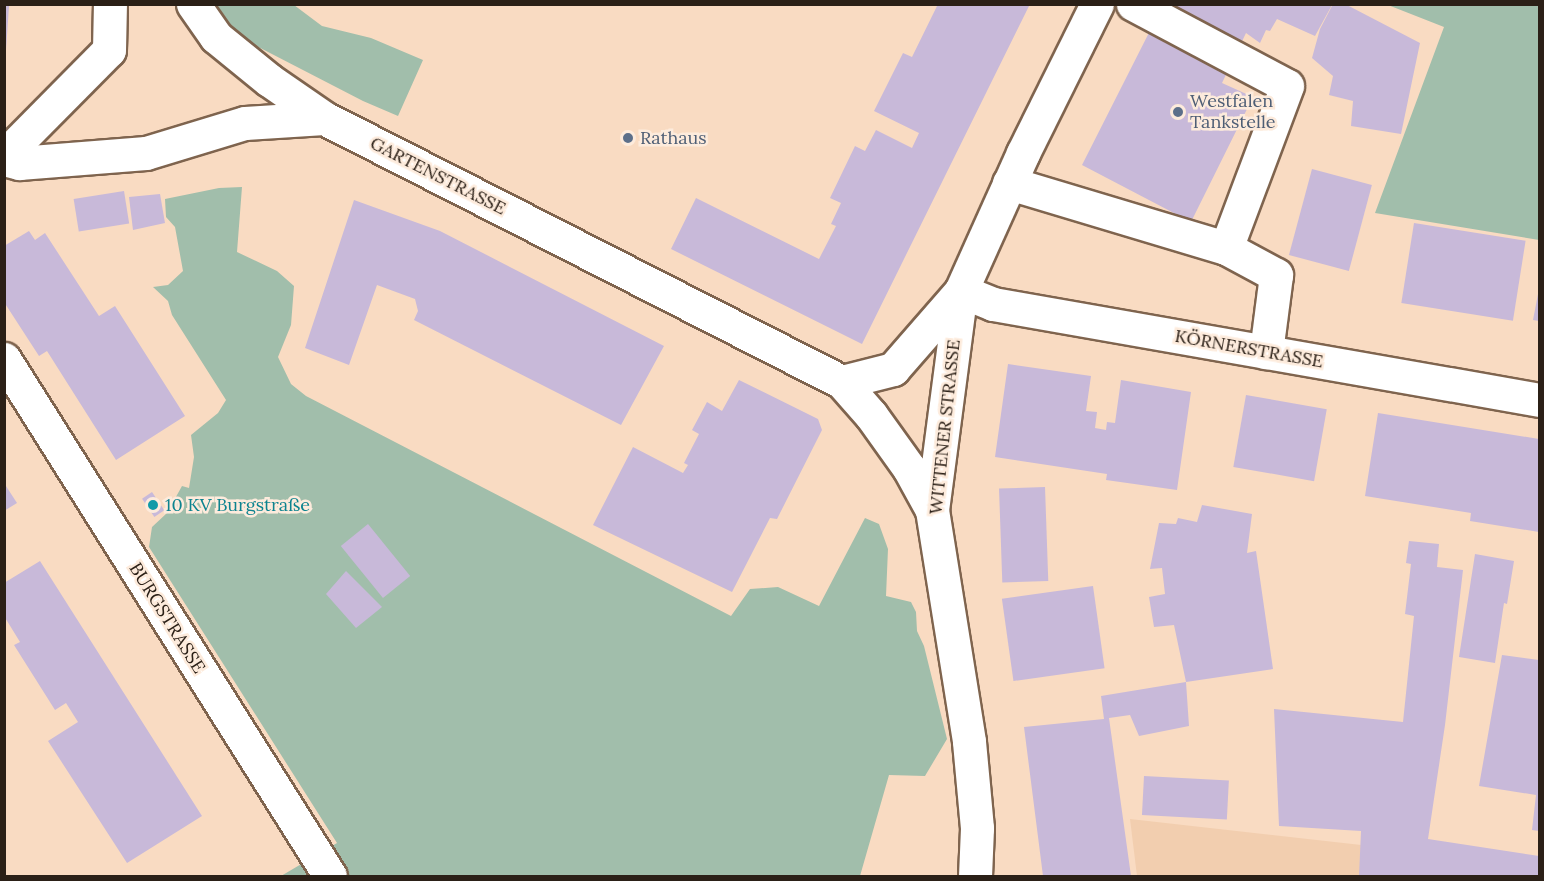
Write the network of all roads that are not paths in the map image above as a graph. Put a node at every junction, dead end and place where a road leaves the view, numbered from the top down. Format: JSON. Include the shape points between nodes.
{"nodes":[{"id":1,"x":110,"y":4,"type":"edge"},
{"id":2,"x":193,"y":4,"type":"edge"},
{"id":3,"x":1097,"y":4,"type":"edge"},
{"id":4,"x":1133,"y":4,"type":"edge"},
{"id":5,"x":324,"y":118,"type":"junction"},
{"id":6,"x":4,"y":158,"type":"edge"},
{"id":7,"x":1009,"y":183,"type":"junction"},
{"id":8,"x":1226,"y":248,"type":"junction"},
{"id":9,"x":961,"y":291,"type":"junction"},
{"id":10,"x":1266,"y":352,"type":"junction"},
{"id":11,"x":4,"y":359,"type":"edge"},
{"id":12,"x":842,"y":382,"type":"junction"},
{"id":13,"x":1539,"y":400,"type":"edge"},
{"id":14,"x":932,"y":510,"type":"junction"},
{"id":15,"x":330,"y":876,"type":"edge"},
{"id":16,"x":975,"y":876,"type":"edge"}],
"edges":[{"from":1,"to":6,"type":"main road","via":[[109,50]]},
{"from":2,"to":5,"type":"main road","name":"GARTENSTRASSE","via":[[216,37]]},
{"from":3,"to":7,"type":"main road","name":"WITTENER STRASSE"},
{"from":4,"to":8,"type":"main road","via":[[1287,86]]},
{"from":5,"to":6,"type":"main road","via":[[245,123],[147,153],[19,163]]},
{"from":5,"to":12,"type":"main road","name":"GARTENSTRASSE"},
{"from":7,"to":8,"type":"main road"},
{"from":7,"to":9,"type":"main road","name":"WITTENER STRASSE"},
{"from":8,"to":10,"type":"main road","via":[[1276,275]]},
{"from":9,"to":10,"type":"main road","name":"KÖRNERSTRASSE","via":[[993,304]]},
{"from":9,"to":12,"type":"main road","via":[[893,369]]},
{"from":9,"to":14,"type":"main road","name":"WITTENER STRASSE"},
{"from":10,"to":13,"type":"main road","name":"KÖRNERSTRASSE"},
{"from":11,"to":15,"type":"main road","name":"BURGSTRASSE"},
{"from":12,"to":14,"type":"main road","name":"GARTENSTRASSE","via":[[909,468]]},
{"from":14,"to":16,"type":"main road","name":"WITTENER STRASSE","via":[[969,741],[977,828]]}]}
